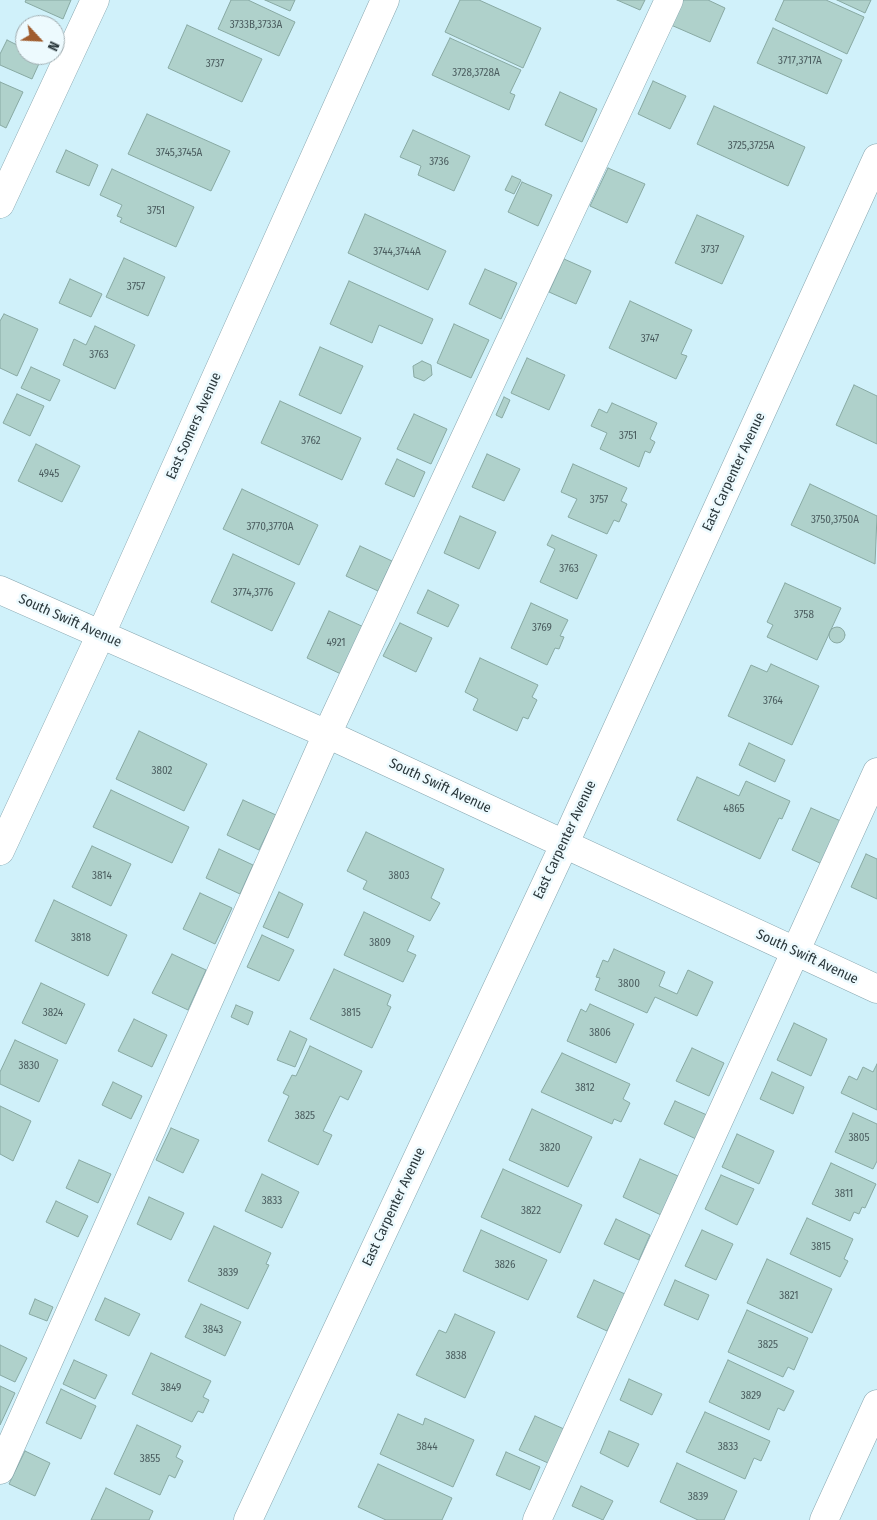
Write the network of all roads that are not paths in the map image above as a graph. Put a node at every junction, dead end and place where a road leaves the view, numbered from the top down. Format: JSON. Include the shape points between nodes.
{"nodes":[{"id":1,"x":95,"y":0,"type":"edge"},
{"id":2,"x":384,"y":0,"type":"edge"},
{"id":3,"x":670,"y":0,"type":"edge"},
{"id":4,"x":877,"y":158,"type":"edge"},
{"id":5,"x":0,"y":204,"type":"edge"},
{"id":6,"x":0,"y":590,"type":"edge"},
{"id":7,"x":101,"y":634,"type":"junction"},
{"id":8,"x":327,"y":734,"type":"junction"},
{"id":9,"x":877,"y":772,"type":"edge"},
{"id":10,"x":565,"y":843,"type":"junction"},
{"id":11,"x":0,"y":851,"type":"edge"},
{"id":12,"x":795,"y":951,"type":"junction"},
{"id":13,"x":877,"y":989,"type":"edge"},
{"id":14,"x":877,"y":1404,"type":"edge"},
{"id":15,"x":0,"y":1470,"type":"edge"},
{"id":16,"x":248,"y":1520,"type":"edge"},
{"id":17,"x":538,"y":1520,"type":"edge"},
{"id":18,"x":824,"y":1520,"type":"edge"}],
"edges":[{"from":1,"to":5,"type":"street"},
{"from":2,"to":7,"type":"street","name":"East Somers Avenue"},
{"from":3,"to":8,"type":"street"},
{"from":4,"to":10,"type":"street","name":"East Carpenter Avenue"},
{"from":6,"to":7,"type":"street","name":"South Swift Avenue"},
{"from":7,"to":8,"type":"street","name":"South Swift Avenue"},
{"from":7,"to":11,"type":"street","name":"East Somers Avenue"},
{"from":8,"to":10,"type":"street","name":"South Swift Avenue"},
{"from":8,"to":15,"type":"street"},
{"from":9,"to":12,"type":"street"},
{"from":10,"to":12,"type":"street","name":"South Swift Avenue"},
{"from":10,"to":16,"type":"street","name":"East Carpenter Avenue"},
{"from":12,"to":13,"type":"street","name":"South Swift Avenue"},
{"from":12,"to":17,"type":"street"},
{"from":14,"to":18,"type":"street"}]}
